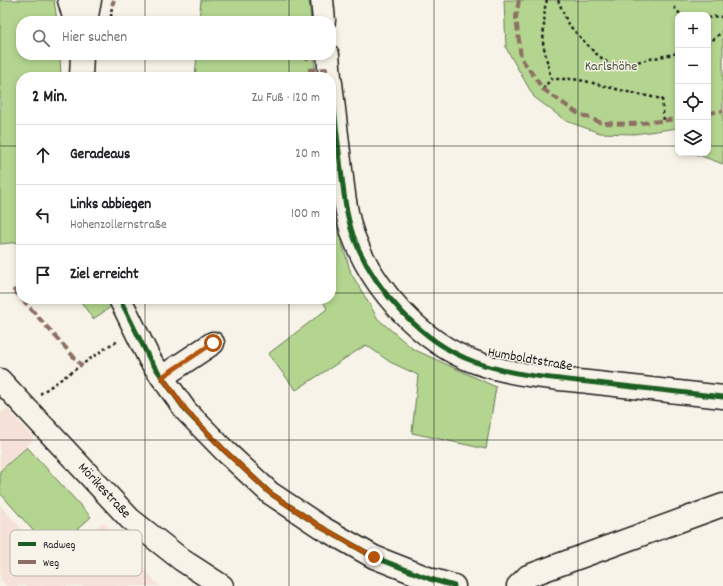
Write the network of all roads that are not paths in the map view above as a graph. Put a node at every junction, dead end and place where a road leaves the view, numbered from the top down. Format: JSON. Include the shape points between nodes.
{"nodes":[{"id":1,"x":69,"y":0,"type":"edge"},
{"id":2,"x":90,"y":0,"type":"edge"},
{"id":3,"x":322,"y":0,"type":"edge"},
{"id":4,"x":74,"y":16,"type":"edge"},
{"id":5,"x":87,"y":16,"type":"edge"},
{"id":6,"x":324,"y":16,"type":"edge"},
{"id":7,"x":82,"y":60,"type":"edge"},
{"id":8,"x":328,"y":60,"type":"edge"},
{"id":9,"x":81,"y":72,"type":"edge"},
{"id":10,"x":330,"y":72,"type":"edge"},
{"id":11,"x":336,"y":129,"type":"edge"},
{"id":12,"x":122,"y":304,"type":"edge"},
{"id":13,"x":213,"y":343,"type":"dead end"},
{"id":14,"x":162,"y":377,"type":"junction"},
{"id":15,"x":0,"y":380,"type":"edge"},
{"id":16,"x":723,"y":397,"type":"edge"},
{"id":17,"x":723,"y":505,"type":"edge"},
{"id":18,"x":222,"y":586,"type":"edge"},
{"id":19,"x":454,"y":586,"type":"edge"},
{"id":20,"x":518,"y":586,"type":"edge"}],
"edges":[{"from":1,"to":4,"type":"street"},
{"from":2,"to":5,"type":"street"},
{"from":3,"to":6,"type":"street"},
{"from":7,"to":9,"type":"street"},
{"from":8,"to":10,"type":"street"},
{"from":11,"to":16,"type":"street","name":"Humboldtstraße","via":[[344,202],[354,236],[368,267],[388,297],[416,325],[444,347],[474,362],[542,377]]},
{"from":12,"to":14,"type":"street","via":[[150,360]]},
{"from":13,"to":14,"type":"street"},
{"from":14,"to":19,"type":"street","via":[[186,410],[270,493],[321,527],[374,557]]},
{"from":15,"to":18,"type":"street","name":"Mörikestraße","via":[[130,519],[182,560]]},
{"from":17,"to":20,"type":"street","via":[[528,576]]}]}
